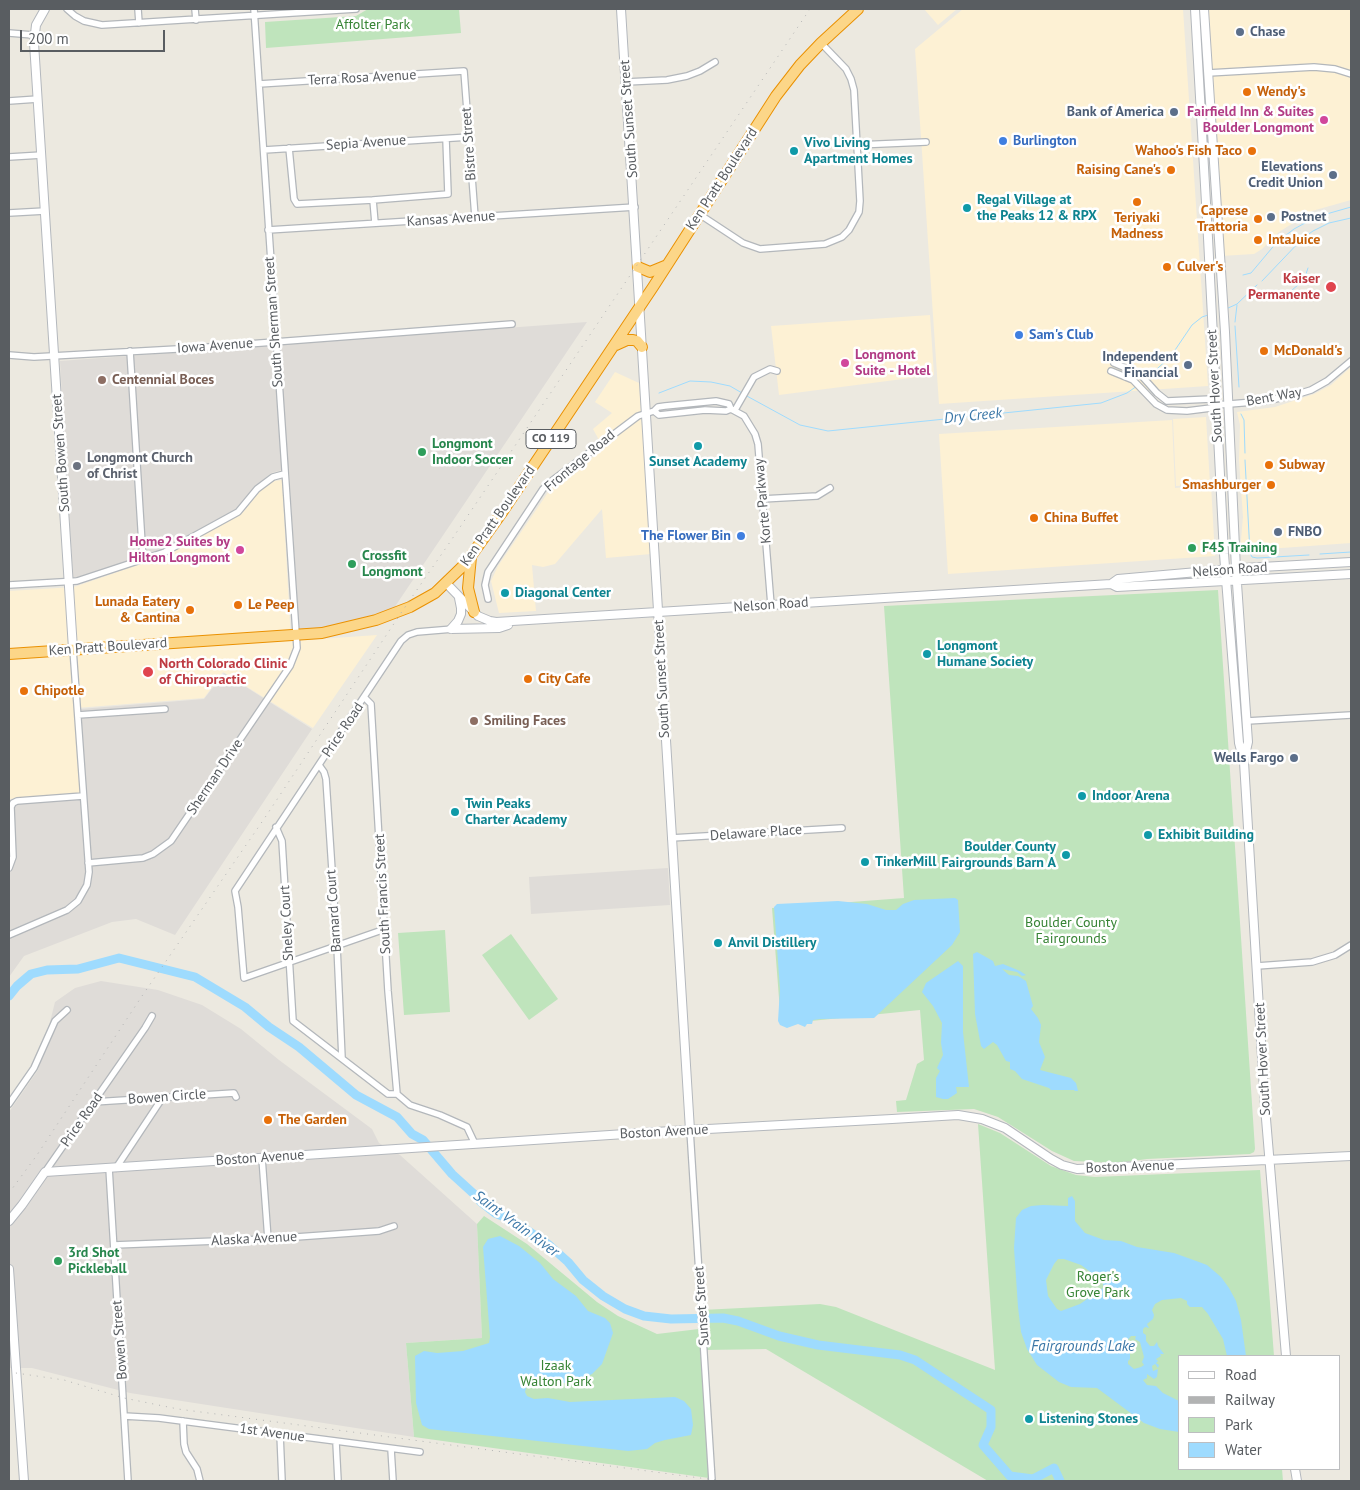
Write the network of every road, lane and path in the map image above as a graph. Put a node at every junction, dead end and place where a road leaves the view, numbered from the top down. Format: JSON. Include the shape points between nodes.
{"nodes":[{"id":1,"x":45,"y":9,"type":"edge"},
{"id":2,"x":67,"y":9,"type":"edge"},
{"id":3,"x":138,"y":9,"type":"edge"},
{"id":4,"x":195,"y":9,"type":"edge"},
{"id":5,"x":254,"y":9,"type":"edge"},
{"id":6,"x":356,"y":9,"type":"edge"},
{"id":7,"x":621,"y":9,"type":"edge"},
{"id":8,"x":858,"y":9,"type":"edge"},
{"id":9,"x":1194,"y":9,"type":"edge"},
{"id":10,"x":1204,"y":9,"type":"edge"},
{"id":11,"x":312,"y":10,"type":"edge"},
{"id":12,"x":254,"y":16,"type":"junction"},
{"id":13,"x":196,"y":20,"type":"junction"},
{"id":14,"x":140,"y":23,"type":"junction"},
{"id":15,"x":9,"y":34,"type":"edge"},
{"id":16,"x":33,"y":35,"type":"junction"},
{"id":17,"x":821,"y":43,"type":"junction"},
{"id":18,"x":715,"y":62,"type":"dead end"},
{"id":19,"x":464,"y":71,"type":"joint"},
{"id":20,"x":1208,"y":73,"type":"junction"},
{"id":21,"x":1198,"y":74,"type":"junction"},
{"id":22,"x":1351,"y":74,"type":"edge"},
{"id":23,"x":626,"y":82,"type":"junction"},
{"id":24,"x":259,"y":84,"type":"junction"},
{"id":25,"x":38,"y":99,"type":"junction"},
{"id":26,"x":9,"y":101,"type":"edge"},
{"id":27,"x":469,"y":137,"type":"junction"},
{"id":28,"x":446,"y":139,"type":"junction"},
{"id":29,"x":926,"y":142,"type":"dead end"},
{"id":30,"x":857,"y":145,"type":"junction"},
{"id":31,"x":289,"y":148,"type":"junction"},
{"id":32,"x":264,"y":150,"type":"junction"},
{"id":33,"x":42,"y":155,"type":"junction"},
{"id":34,"x":9,"y":157,"type":"edge"},
{"id":35,"x":373,"y":200,"type":"junction"},
{"id":36,"x":634,"y":207,"type":"junction"},
{"id":37,"x":45,"y":211,"type":"junction"},
{"id":38,"x":9,"y":213,"type":"edge"},
{"id":39,"x":699,"y":214,"type":"junction"},
{"id":40,"x":475,"y":217,"type":"junction"},
{"id":41,"x":375,"y":223,"type":"junction"},
{"id":42,"x":636,"y":228,"type":"junction"},
{"id":43,"x":268,"y":230,"type":"junction"},
{"id":44,"x":637,"y":255,"type":"dead end"},
{"id":45,"x":668,"y":264,"type":"junction"},
{"id":46,"x":638,"y":267,"type":"junction"},
{"id":47,"x":639,"y":308,"type":"junction"},
{"id":48,"x":512,"y":324,"type":"dead end"},
{"id":49,"x":276,"y":342,"type":"junction"},
{"id":50,"x":613,"y":347,"type":"junction"},
{"id":51,"x":642,"y":347,"type":"junction"},
{"id":52,"x":130,"y":351,"type":"junction"},
{"id":53,"x":9,"y":355,"type":"edge"},
{"id":54,"x":54,"y":356,"type":"junction"},
{"id":55,"x":1351,"y":361,"type":"edge"},
{"id":56,"x":1114,"y":363,"type":"dead end"},
{"id":57,"x":776,"y":371,"type":"dead end"},
{"id":58,"x":1111,"y":371,"type":"dead end"},
{"id":59,"x":1216,"y":404,"type":"junction"},
{"id":60,"x":1228,"y":404,"type":"junction"},
{"id":61,"x":733,"y":409,"type":"junction"},
{"id":62,"x":650,"y":412,"type":"junction"},
{"id":63,"x":284,"y":474,"type":"junction"},
{"id":64,"x":830,"y":488,"type":"dead end"},
{"id":65,"x":762,"y":499,"type":"junction"},
{"id":66,"x":471,"y":556,"type":"junction"},
{"id":67,"x":143,"y":560,"type":"junction"},
{"id":68,"x":1351,"y":562,"type":"edge"},
{"id":69,"x":1351,"y":568,"type":"edge"},
{"id":70,"x":1236,"y":569,"type":"junction"},
{"id":71,"x":1225,"y":570,"type":"junction"},
{"id":72,"x":1351,"y":574,"type":"edge"},
{"id":73,"x":1330,"y":575,"type":"junction"},
{"id":74,"x":1237,"y":581,"type":"junction"},
{"id":75,"x":69,"y":582,"type":"junction"},
{"id":76,"x":1227,"y":582,"type":"junction"},
{"id":77,"x":446,"y":583,"type":"junction"},
{"id":78,"x":1111,"y":584,"type":"junction"},
{"id":79,"x":9,"y":585,"type":"edge"},
{"id":80,"x":458,"y":596,"type":"junction"},
{"id":81,"x":488,"y":598,"type":"dead end"},
{"id":82,"x":771,"y":605,"type":"junction"},
{"id":83,"x":474,"y":612,"type":"junction"},
{"id":84,"x":658,"y":612,"type":"junction"},
{"id":85,"x":484,"y":619,"type":"junction"},
{"id":86,"x":517,"y":621,"type":"junction"},
{"id":87,"x":451,"y":630,"type":"junction"},
{"id":88,"x":296,"y":635,"type":"junction"},
{"id":89,"x":73,"y":648,"type":"junction"},
{"id":90,"x":9,"y":654,"type":"edge"},
{"id":91,"x":364,"y":697,"type":"junction"},
{"id":92,"x":165,"y":709,"type":"dead end"},
{"id":93,"x":78,"y":715,"type":"junction"},
{"id":94,"x":1351,"y":715,"type":"edge"},
{"id":95,"x":1247,"y":721,"type":"junction"},
{"id":96,"x":1237,"y":722,"type":"junction"},
{"id":97,"x":1244,"y":762,"type":"junction"},
{"id":98,"x":319,"y":766,"type":"junction"},
{"id":99,"x":84,"y":796,"type":"junction"},
{"id":100,"x":276,"y":827,"type":"junction"},
{"id":101,"x":842,"y":828,"type":"dead end"},
{"id":102,"x":671,"y":838,"type":"junction"},
{"id":103,"x":88,"y":863,"type":"junction"},
{"id":104,"x":9,"y":868,"type":"edge"},
{"id":105,"x":385,"y":929,"type":"junction"},
{"id":106,"x":9,"y":935,"type":"edge"},
{"id":107,"x":1351,"y":945,"type":"edge"},
{"id":108,"x":337,"y":946,"type":"junction"},
{"id":109,"x":290,"y":962,"type":"junction"},
{"id":110,"x":1257,"y":966,"type":"junction"},
{"id":111,"x":68,"y":1010,"type":"dead end"},
{"id":112,"x":152,"y":1016,"type":"dead end"},
{"id":113,"x":342,"y":1058,"type":"junction"},
{"id":114,"x":397,"y":1094,"type":"junction"},
{"id":115,"x":236,"y":1097,"type":"dead end"},
{"id":116,"x":163,"y":1098,"type":"junction"},
{"id":117,"x":94,"y":1102,"type":"junction"},
{"id":118,"x":9,"y":1104,"type":"edge"},
{"id":119,"x":690,"y":1130,"type":"junction"},
{"id":120,"x":475,"y":1144,"type":"junction"},
{"id":121,"x":1351,"y":1156,"type":"edge"},
{"id":122,"x":262,"y":1158,"type":"junction"},
{"id":123,"x":1269,"y":1161,"type":"junction"},
{"id":124,"x":112,"y":1168,"type":"junction"},
{"id":125,"x":46,"y":1172,"type":"junction"},
{"id":126,"x":9,"y":1221,"type":"edge"},
{"id":127,"x":394,"y":1226,"type":"dead end"},
{"id":128,"x":268,"y":1239,"type":"junction"},
{"id":129,"x":114,"y":1244,"type":"junction"},
{"id":130,"x":9,"y":1269,"type":"edge"},
{"id":131,"x":1286,"y":1355,"type":"edge"},
{"id":132,"x":124,"y":1416,"type":"junction"},
{"id":133,"x":183,"y":1421,"type":"junction"},
{"id":134,"x":280,"y":1434,"type":"junction"},
{"id":135,"x":336,"y":1442,"type":"junction"},
{"id":136,"x":391,"y":1449,"type":"junction"},
{"id":137,"x":420,"y":1452,"type":"dead end"},
{"id":138,"x":24,"y":1481,"type":"edge"},
{"id":139,"x":128,"y":1481,"type":"edge"},
{"id":140,"x":200,"y":1481,"type":"edge"},
{"id":141,"x":282,"y":1481,"type":"edge"},
{"id":142,"x":338,"y":1481,"type":"edge"},
{"id":143,"x":393,"y":1481,"type":"edge"},
{"id":144,"x":712,"y":1481,"type":"edge"}],
"edges":[{"from":1,"to":16,"type":"main road","name":"South Bowen Street"},
{"from":2,"to":14,"type":"street","via":[[93,24]]},
{"from":3,"to":14,"type":"street"},
{"from":4,"to":13,"type":"street"},
{"from":5,"to":12,"type":"street","name":"South Sherman Street"},
{"from":6,"to":11,"type":"street"},
{"from":7,"to":23,"type":"main road","name":"South Sunset Street"},
{"from":8,"to":17,"type":"highway","name":"Ken Pratt Boulevard","number":"CO 119"},
{"from":9,"to":21,"type":"main road","name":"South Hover Street"},
{"from":10,"to":20,"type":"main road","name":"South Hover Street"},
{"from":11,"to":12,"type":"street"},
{"from":12,"to":13,"type":"street"},
{"from":12,"to":24,"type":"street","name":"South Sherman Street"},
{"from":13,"to":14,"type":"street"},
{"from":15,"to":16,"type":"street"},
{"from":16,"to":25,"type":"main road","name":"South Bowen Street"},
{"from":17,"to":30,"type":"street","via":[[846,69],[851,79]]},
{"from":17,"to":39,"type":"highway","name":"Ken Pratt Boulevard","number":"CO 119","via":[[776,96]]},
{"from":18,"to":23,"type":"street","via":[[688,76]]},
{"from":19,"to":24,"type":"street","name":"Terra Rosa Avenue"},
{"from":19,"to":27,"type":"street","name":"Bistre Street"},
{"from":20,"to":21,"type":"main road"},
{"from":20,"to":22,"type":"street","via":[[1316,67]]},
{"from":20,"to":60,"type":"main road","name":"South Hover Street"},
{"from":21,"to":59,"type":"main road","name":"South Hover Street"},
{"from":23,"to":36,"type":"main road","name":"South Sunset Street"},
{"from":24,"to":32,"type":"street","name":"South Sherman Street"},
{"from":25,"to":26,"type":"street"},
{"from":25,"to":33,"type":"main road","name":"South Bowen Street"},
{"from":27,"to":28,"type":"street","name":"Sepia Avenue"},
{"from":27,"to":40,"type":"street","name":"Bistre Street"},
{"from":28,"to":31,"type":"street","name":"Sepia Avenue"},
{"from":28,"to":35,"type":"street","via":[[448,194]]},
{"from":29,"to":30,"type":"street"},
{"from":30,"to":39,"type":"street","via":[[859,212],[850,230],[835,241],[760,249],[744,243]]},
{"from":31,"to":32,"type":"street","name":"Sepia Avenue"},
{"from":31,"to":35,"type":"street","via":[[297,204]]},
{"from":32,"to":43,"type":"street","name":"South Sherman Street"},
{"from":33,"to":34,"type":"street"},
{"from":33,"to":37,"type":"main road","name":"South Bowen Street"},
{"from":35,"to":41,"type":"street"},
{"from":36,"to":40,"type":"street","name":"Kansas Avenue"},
{"from":36,"to":42,"type":"main road","name":"South Sunset Street"},
{"from":37,"to":38,"type":"street"},
{"from":37,"to":54,"type":"main road","name":"South Bowen Street"},
{"from":39,"to":45,"type":"highway","name":"Ken Pratt Boulevard","number":"CO 119"},
{"from":40,"to":41,"type":"street","name":"Kansas Avenue"},
{"from":41,"to":43,"type":"street","name":"Kansas Avenue"},
{"from":42,"to":44,"type":"main road","name":"South Sunset Street"},
{"from":42,"to":46,"type":"main road","name":"South Sunset Street"},
{"from":43,"to":49,"type":"street","name":"South Sherman Street"},
{"from":45,"to":46,"type":"highway","via":[[650,272]]},
{"from":45,"to":47,"type":"highway","name":"Ken Pratt Boulevard","number":"CO 119"},
{"from":46,"to":47,"type":"main road","name":"South Sunset Street"},
{"from":47,"to":50,"type":"highway","name":"Ken Pratt Boulevard","number":"CO 119"},
{"from":47,"to":51,"type":"main road","name":"South Sunset Street"},
{"from":48,"to":49,"type":"street","name":"Iowa Avenue"},
{"from":49,"to":52,"type":"street","name":"Iowa Avenue"},
{"from":49,"to":63,"type":"street","name":"South Sherman Street"},
{"from":50,"to":51,"type":"highway","via":[[627,340]]},
{"from":50,"to":66,"type":"highway","name":"Ken Pratt Boulevard","number":"CO 119"},
{"from":51,"to":62,"type":"main road","name":"South Sunset Street"},
{"from":52,"to":54,"type":"street","name":"Iowa Avenue"},
{"from":52,"to":67,"type":"street"},
{"from":53,"to":54,"type":"street","name":"Iowa Avenue"},
{"from":54,"to":75,"type":"main road","name":"South Bowen Street"},
{"from":55,"to":60,"type":"street","name":"Bent Way","via":[[1331,378],[1303,393],[1266,401]]},
{"from":56,"to":59,"type":"street","name":"Bent Way","via":[[1140,374],[1167,401],[1211,399]]},
{"from":57,"to":61,"type":"street","via":[[770,369],[754,377]]},
{"from":58,"to":59,"type":"street","name":"Bent Way","via":[[1134,380],[1166,410],[1187,411],[1211,408]]},
{"from":59,"to":60,"type":"street","name":"Bent Way"},
{"from":59,"to":71,"type":"main road","name":"South Hover Street"},
{"from":60,"to":70,"type":"main road","name":"South Hover Street"},
{"from":61,"to":62,"type":"street","via":[[659,415]]},
{"from":61,"to":62,"type":"street","name":"Korte Parkway","via":[[716,401],[658,407]]},
{"from":61,"to":65,"type":"street","name":"Korte Parkway","via":[[750,424],[755,434]]},
{"from":62,"to":81,"type":"street","name":"Frontage Road","via":[[626,424],[546,487],[488,572],[485,584]]},
{"from":62,"to":84,"type":"main road","name":"South Sunset Street"},
{"from":63,"to":67,"type":"street","via":[[273,477],[257,489],[238,512],[166,552]]},
{"from":63,"to":88,"type":"street","name":"South Sherman Street"},
{"from":64,"to":65,"type":"street","via":[[817,496]]},
{"from":65,"to":82,"type":"street","name":"Korte Parkway"},
{"from":66,"to":77,"type":"highway","name":"Ken Pratt Boulevard","number":"CO 119"},
{"from":66,"to":83,"type":"highway","via":[[468,588]]},
{"from":67,"to":75,"type":"street"},
{"from":68,"to":70,"type":"main road","name":"Nelson Road"},
{"from":69,"to":73,"type":"main road"},
{"from":70,"to":71,"type":"main road","name":"Nelson Road"},
{"from":70,"to":74,"type":"main road","name":"South Hover Street"},
{"from":71,"to":76,"type":"main road","name":"South Hover Street"},
{"from":71,"to":78,"type":"main road","name":"Nelson Road","via":[[1118,579]]},
{"from":72,"to":73,"type":"main road","name":"Nelson Road"},
{"from":73,"to":74,"type":"main road","name":"Nelson Road"},
{"from":74,"to":76,"type":"main road","name":"Nelson Road"},
{"from":74,"to":95,"type":"main road","name":"South Hover Street"},
{"from":75,"to":79,"type":"street"},
{"from":75,"to":89,"type":"main road","name":"South Bowen Street"},
{"from":76,"to":78,"type":"main road","name":"Nelson Road","via":[[1117,587]]},
{"from":76,"to":96,"type":"main road","name":"South Hover Street"},
{"from":77,"to":80,"type":"main road","name":"Nelson Road"},
{"from":77,"to":88,"type":"highway","name":"Ken Pratt Boulevard","number":"CO 119","via":[[423,600],[376,620],[342,629]]},
{"from":78,"to":82,"type":"main road","name":"Nelson Road"},
{"from":80,"to":83,"type":"main road","name":"Nelson Road"},
{"from":80,"to":87,"type":"main road","via":[[461,614]]},
{"from":82,"to":84,"type":"main road","name":"Nelson Road"},
{"from":83,"to":85,"type":"main road","name":"Nelson Road"},
{"from":84,"to":86,"type":"main road","name":"Nelson Road"},
{"from":84,"to":102,"type":"main road","name":"South Sunset Street"},
{"from":85,"to":86,"type":"main road","name":"Nelson Road"},
{"from":85,"to":87,"type":"street","name":"Price Road","via":[[473,626]]},
{"from":86,"to":87,"type":"main road","via":[[499,628]]},
{"from":87,"to":91,"type":"street","name":"Price Road","via":[[417,632],[404,638]]},
{"from":88,"to":89,"type":"highway","name":"Ken Pratt Boulevard","number":"CO 119"},
{"from":88,"to":103,"type":"street","name":"Sherman Drive","via":[[297,648],[290,666],[171,841],[143,858]]},
{"from":89,"to":90,"type":"highway","name":"Ken Pratt Boulevard","number":"CO 119"},
{"from":89,"to":93,"type":"street","name":"South Bowen Street"},
{"from":91,"to":98,"type":"street","name":"Price Road"},
{"from":91,"to":105,"type":"street","name":"South Francis Street","via":[[372,704]]},
{"from":92,"to":93,"type":"street"},
{"from":93,"to":99,"type":"street","name":"South Bowen Street"},
{"from":94,"to":95,"type":"street"},
{"from":95,"to":96,"type":"main road"},
{"from":95,"to":97,"type":"main road","name":"South Hover Street","via":[[1248,742]]},
{"from":96,"to":97,"type":"main road","name":"South Hover Street","via":[[1238,743]]},
{"from":97,"to":110,"type":"main road","name":"South Hover Street"},
{"from":98,"to":100,"type":"street","name":"Price Road"},
{"from":98,"to":108,"type":"street","name":"Barnard Court","via":[[326,779]]},
{"from":99,"to":103,"type":"street","name":"South Bowen Street"},
{"from":99,"to":104,"type":"street","via":[[13,803],[13,857]]},
{"from":100,"to":109,"type":"street","name":"Sheley Court","via":[[282,841]]},
{"from":100,"to":109,"type":"street","name":"Price Road","via":[[235,891],[244,978]]},
{"from":101,"to":102,"type":"street","name":"Delaware Place"},
{"from":102,"to":119,"type":"main road","name":"South Sunset Street"},
{"from":103,"to":106,"type":"street","name":"South Bowen Street","via":[[89,877],[80,898],[66,910]]},
{"from":105,"to":108,"type":"street"},
{"from":105,"to":114,"type":"street","name":"South Francis Street"},
{"from":107,"to":110,"type":"street","via":[[1335,955],[1312,962]]},
{"from":108,"to":109,"type":"street"},
{"from":108,"to":113,"type":"street","name":"Barnard Court"},
{"from":109,"to":113,"type":"street","name":"Sheley Court","via":[[293,1021]]},
{"from":110,"to":123,"type":"main road","name":"South Hover Street"},
{"from":111,"to":118,"type":"street","via":[[55,1021],[34,1068]]},
{"from":112,"to":117,"type":"street","name":"Price Road"},
{"from":113,"to":114,"type":"street","via":[[388,1094]]},
{"from":114,"to":120,"type":"street","via":[[410,1105],[467,1127]]},
{"from":115,"to":116,"type":"street","name":"Bowen Circle","via":[[234,1093]]},
{"from":116,"to":117,"type":"street","name":"Bowen Circle"},
{"from":116,"to":124,"type":"street"},
{"from":117,"to":125,"type":"street","name":"Price Road"},
{"from":119,"to":120,"type":"main road","name":"Boston Avenue"},
{"from":119,"to":123,"type":"main road","name":"Boston Avenue","via":[[970,1116],[994,1123],[1051,1159],[1077,1169]]},
{"from":119,"to":144,"type":"street","name":"Sunset Street"},
{"from":120,"to":122,"type":"main road","name":"Boston Avenue"},
{"from":121,"to":123,"type":"main road","name":"Boston Avenue"},
{"from":122,"to":124,"type":"main road","name":"Boston Avenue"},
{"from":122,"to":128,"type":"street"},
{"from":123,"to":131,"type":"main road","name":"South Hover Street"},
{"from":124,"to":125,"type":"main road","name":"Boston Avenue"},
{"from":124,"to":129,"type":"street","name":"Bowen Street"},
{"from":125,"to":126,"type":"main road","name":"Price Road"},
{"from":127,"to":128,"type":"street","name":"Alaska Avenue","via":[[379,1231]]},
{"from":128,"to":129,"type":"street","name":"Alaska Avenue"},
{"from":129,"to":132,"type":"street","name":"Bowen Street"},
{"from":130,"to":138,"type":"main road"},
{"from":132,"to":133,"type":"street","name":"1st Avenue"},
{"from":132,"to":139,"type":"street","name":"Bowen Street"},
{"from":133,"to":134,"type":"street","name":"1st Avenue"},
{"from":133,"to":140,"type":"street","via":[[186,1452],[197,1468]]},
{"from":134,"to":135,"type":"street","name":"1st Avenue"},
{"from":134,"to":141,"type":"street"},
{"from":135,"to":136,"type":"street","name":"1st Avenue"},
{"from":135,"to":142,"type":"street"},
{"from":136,"to":137,"type":"street","name":"1st Avenue"},
{"from":136,"to":143,"type":"street"}]}
